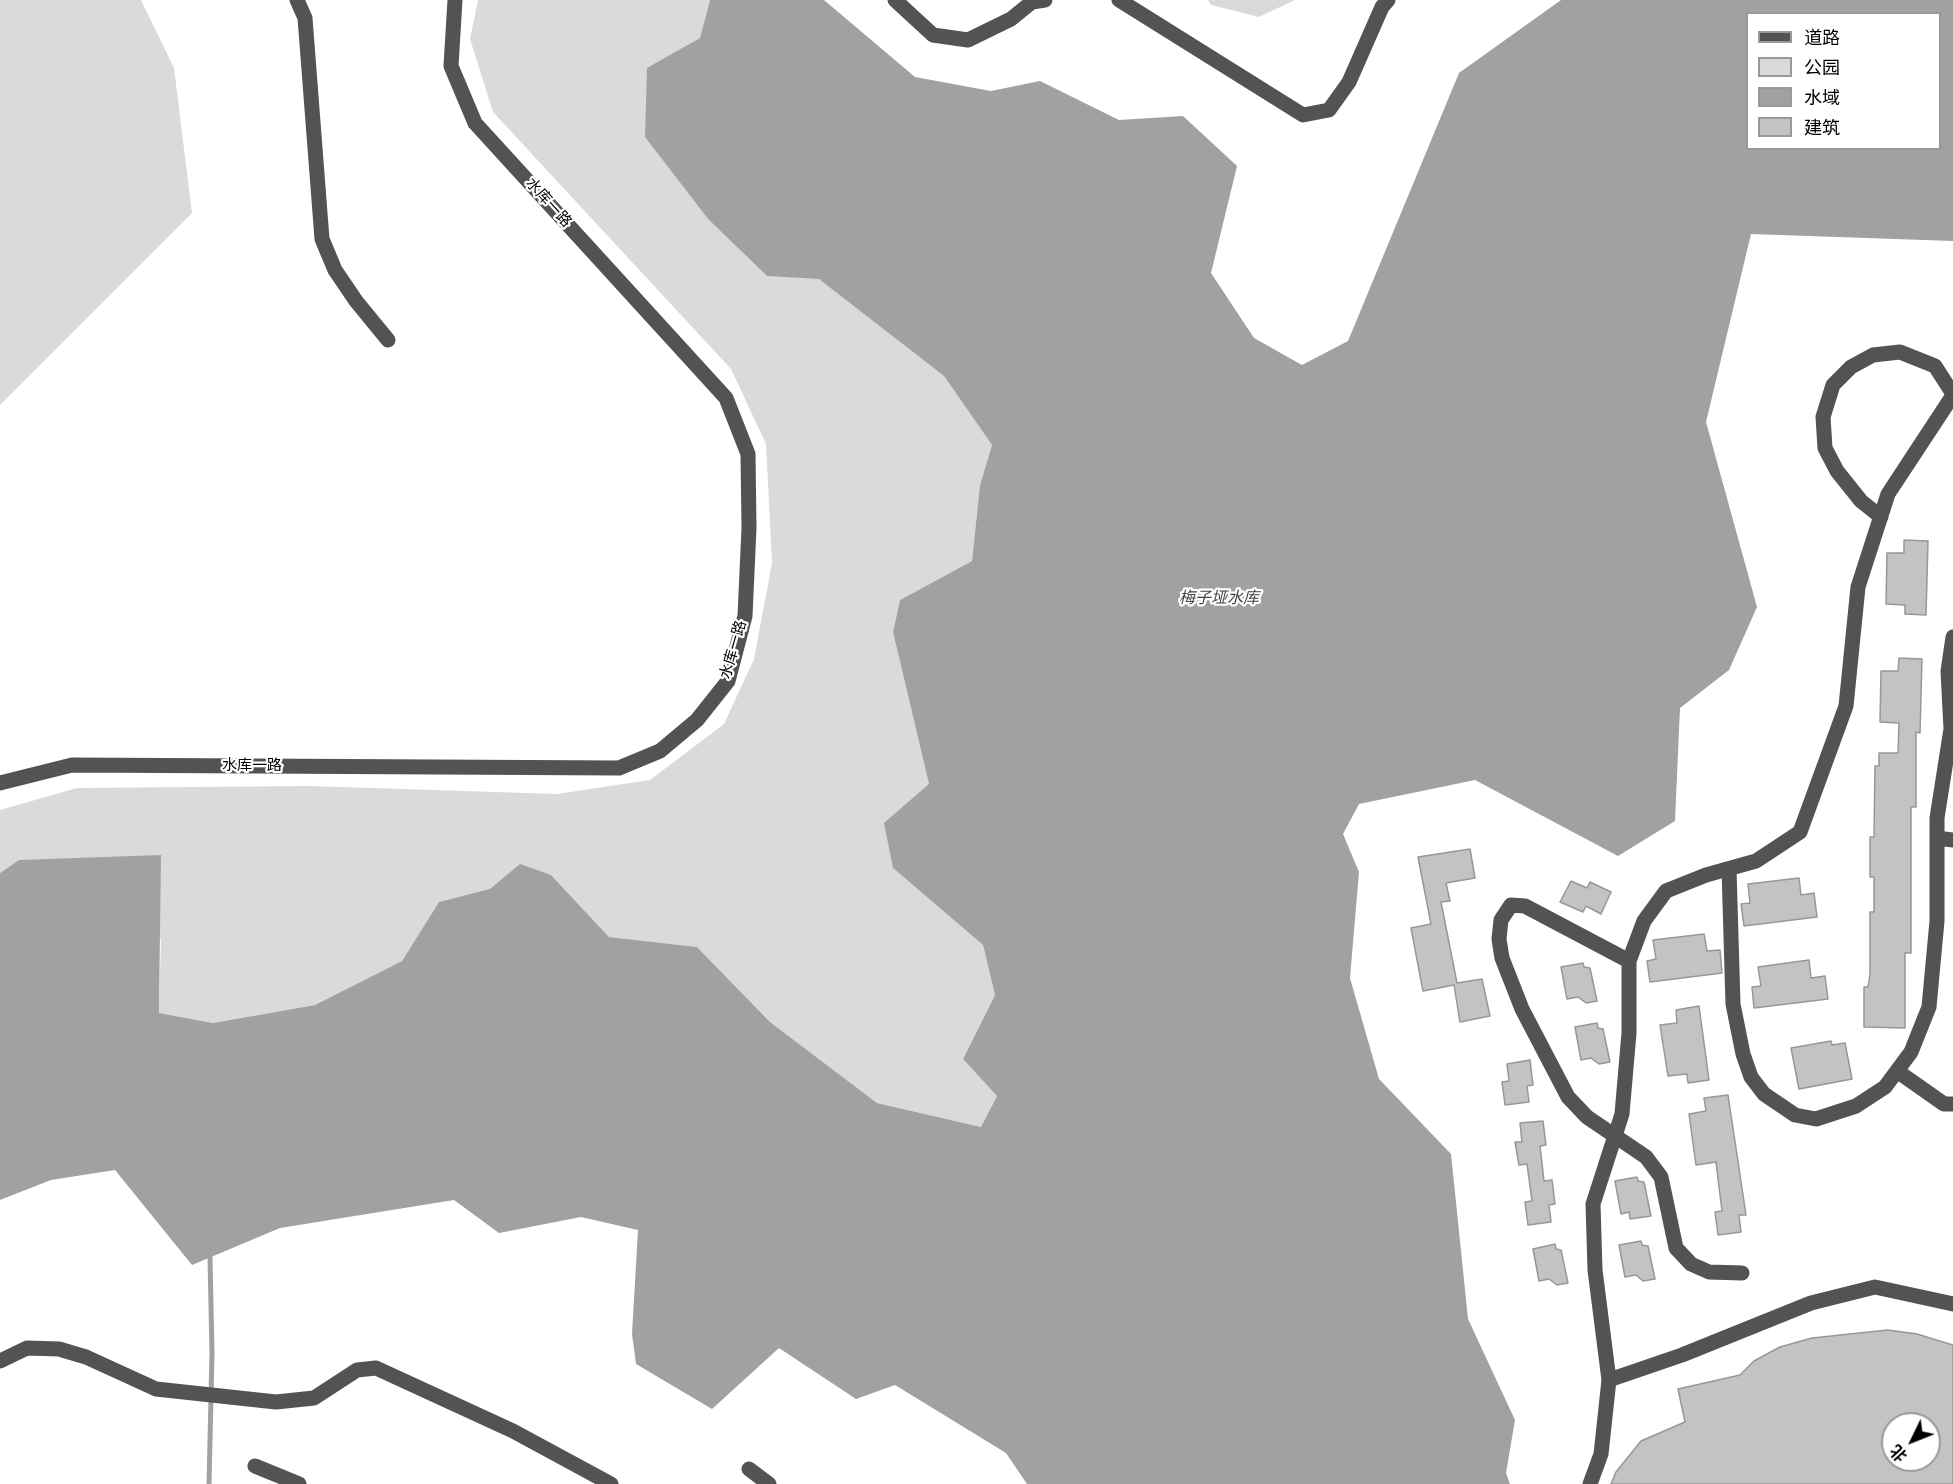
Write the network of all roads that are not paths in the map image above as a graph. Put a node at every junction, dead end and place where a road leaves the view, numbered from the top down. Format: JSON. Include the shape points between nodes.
{"nodes":[{"id":1,"x":297,"y":0,"type":"edge"},
{"id":2,"x":455,"y":0,"type":"edge"},
{"id":3,"x":895,"y":0,"type":"edge"},
{"id":4,"x":1045,"y":0,"type":"edge"},
{"id":5,"x":1119,"y":0,"type":"edge"},
{"id":6,"x":1388,"y":0,"type":"edge"},
{"id":7,"x":388,"y":339,"type":"dead end"},
{"id":8,"x":1953,"y":394,"type":"edge"},
{"id":9,"x":1881,"y":517,"type":"junction"},
{"id":10,"x":1953,"y":637,"type":"edge"},
{"id":11,"x":0,"y":783,"type":"edge"},
{"id":12,"x":1937,"y":838,"type":"junction"},
{"id":13,"x":1953,"y":840,"type":"edge"},
{"id":14,"x":1729,"y":869,"type":"junction"},
{"id":15,"x":1629,"y":961,"type":"junction"},
{"id":16,"x":1897,"y":1071,"type":"junction"},
{"id":17,"x":1953,"y":1104,"type":"edge"},
{"id":18,"x":1616,"y":1136,"type":"junction"},
{"id":19,"x":1742,"y":1273,"type":"dead end"},
{"id":20,"x":1953,"y":1304,"type":"edge"},
{"id":21,"x":0,"y":1360,"type":"edge"},
{"id":22,"x":1609,"y":1380,"type":"junction"},
{"id":23,"x":255,"y":1466,"type":"dead end"},
{"id":24,"x":749,"y":1469,"type":"dead end"},
{"id":25,"x":299,"y":1484,"type":"edge"},
{"id":26,"x":610,"y":1484,"type":"edge"},
{"id":27,"x":769,"y":1484,"type":"edge"},
{"id":28,"x":1590,"y":1484,"type":"edge"}],
"edges":[{"from":1,"to":7,"type":"street","via":[[305,18],[322,239],[335,270]]},
{"from":2,"to":11,"type":"street","name":"水库一路","via":[[451,66],[475,123],[726,398],[748,454],[749,528],[745,616],[728,681],[697,720],[660,751],[619,768],[72,765]]},
{"from":3,"to":4,"type":"street","via":[[933,35],[968,40],[1011,19],[1032,2]]},
{"from":5,"to":6,"type":"street","via":[[1303,115],[1329,110],[1349,82]]},
{"from":8,"to":9,"type":"street","via":[[1888,494]]},
{"from":8,"to":9,"type":"street","via":[[1935,366],[1900,352],[1873,355],[1851,367],[1833,385],[1823,417],[1825,448],[1837,471]]},
{"from":9,"to":14,"type":"street","via":[[1858,587],[1846,706],[1800,832],[1756,861]]},
{"from":10,"to":12,"type":"street","via":[[1948,671],[1951,729],[1939,790]]},
{"from":12,"to":13,"type":"street"},
{"from":12,"to":16,"type":"street","via":[[1937,921],[1929,1007],[1911,1052]]},
{"from":14,"to":15,"type":"street","via":[[1666,891],[1644,921]]},
{"from":14,"to":16,"type":"street","via":[[1733,1004],[1743,1054],[1751,1077],[1764,1094],[1796,1115],[1816,1119],[1856,1106],[1885,1087]]},
{"from":15,"to":18,"type":"street","via":[[1629,1033],[1622,1114]]},
{"from":15,"to":18,"type":"street","via":[[1525,906],[1511,905],[1501,920],[1502,958],[1546,1058],[1568,1097],[1587,1117]]},
{"from":16,"to":17,"type":"street","via":[[1944,1104]]},
{"from":18,"to":19,"type":"street","via":[[1646,1157],[1661,1177],[1676,1248],[1691,1264],[1709,1272]]},
{"from":18,"to":22,"type":"street","via":[[1593,1204],[1594,1270]]},
{"from":20,"to":22,"type":"street","via":[[1875,1287],[1811,1303]]},
{"from":21,"to":26,"type":"street","via":[[27,1348],[59,1349],[156,1389],[276,1402],[314,1398],[357,1370],[376,1368],[513,1431]]},
{"from":22,"to":28,"type":"street","via":[[1601,1454]]},
{"from":23,"to":25,"type":"street"},
{"from":24,"to":27,"type":"street"}]}
